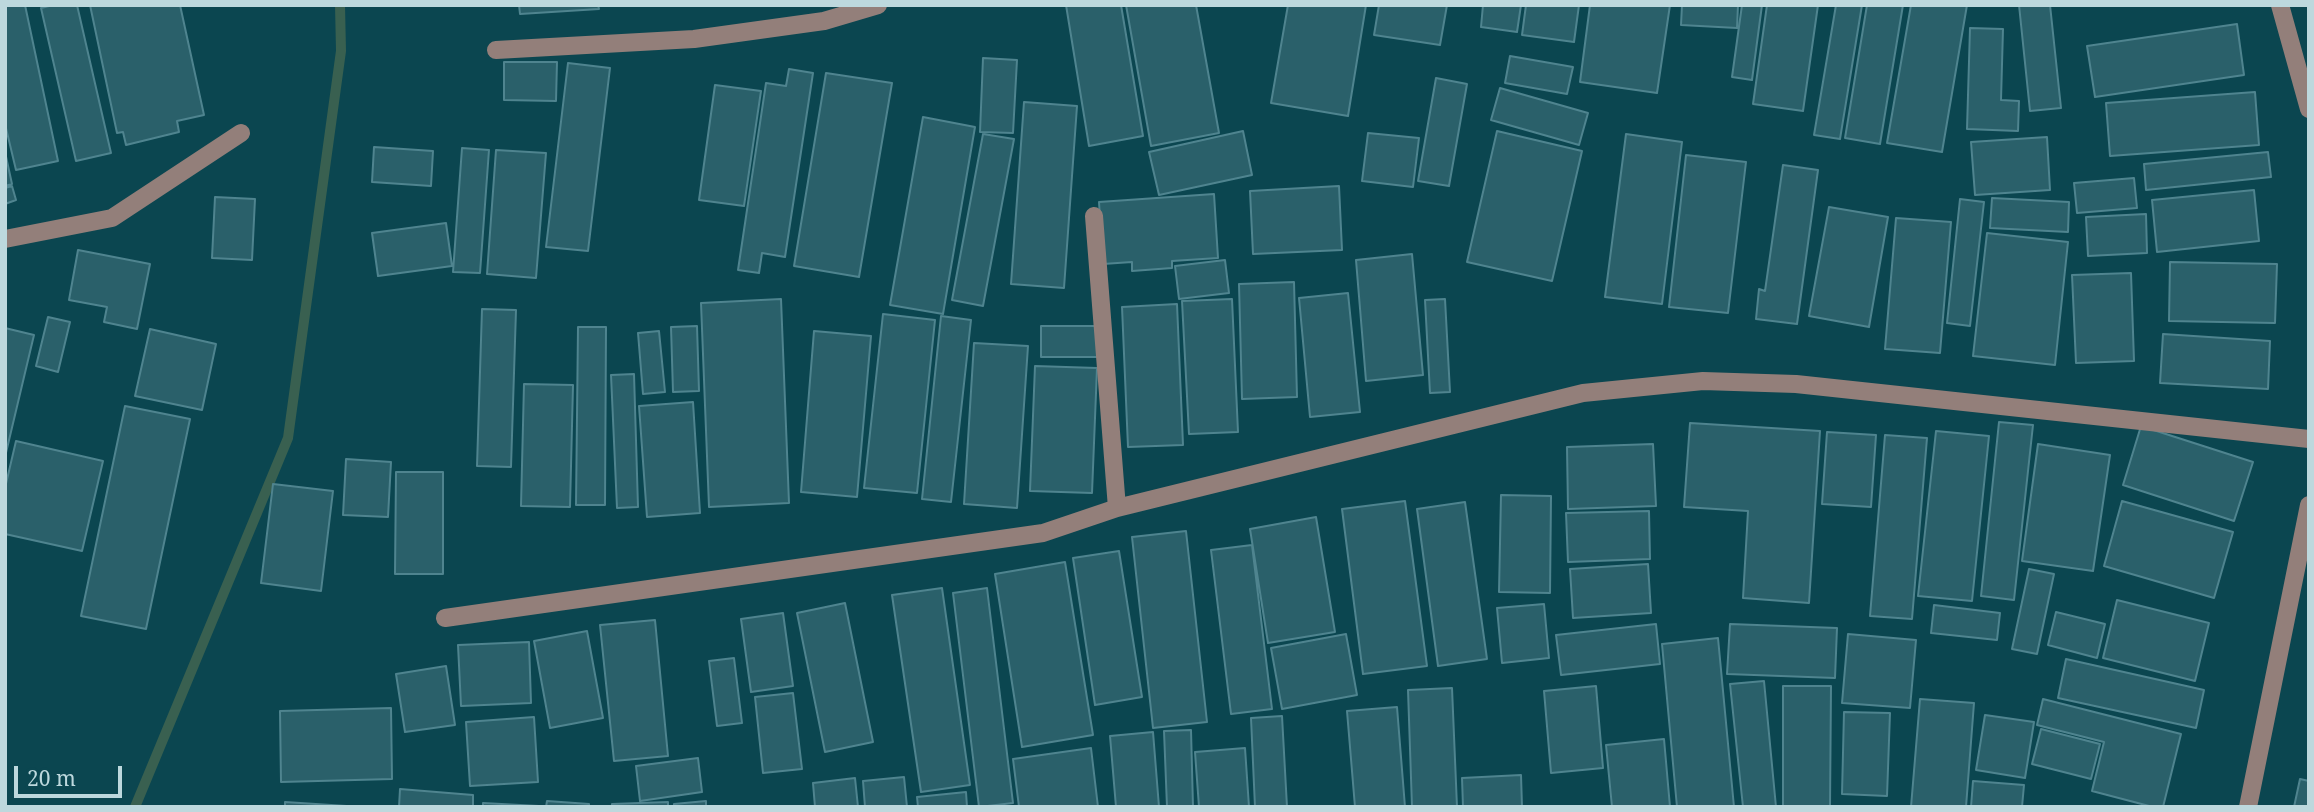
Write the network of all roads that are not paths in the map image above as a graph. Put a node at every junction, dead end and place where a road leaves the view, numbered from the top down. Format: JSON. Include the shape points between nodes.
{"nodes":[{"id":1,"x":878,"y":5,"type":"edge"},
{"id":2,"x":2280,"y":5,"type":"edge"},
{"id":3,"x":496,"y":50,"type":"dead end"},
{"id":4,"x":2309,"y":108,"type":"edge"},
{"id":5,"x":242,"y":133,"type":"dead end"},
{"id":6,"x":1094,"y":216,"type":"dead end"},
{"id":7,"x":5,"y":239,"type":"edge"},
{"id":8,"x":2309,"y":439,"type":"edge"},
{"id":9,"x":2309,"y":505,"type":"edge"},
{"id":10,"x":1117,"y":508,"type":"junction"},
{"id":11,"x":445,"y":618,"type":"dead end"},
{"id":12,"x":2248,"y":807,"type":"edge"}],
"edges":[{"from":1,"to":3,"type":"street","via":[[824,21],[694,38]]},
{"from":2,"to":4,"type":"street"},
{"from":5,"to":7,"type":"street","via":[[112,218]]},
{"from":6,"to":10,"type":"street"},
{"from":8,"to":10,"type":"street","via":[[1796,384],[1703,381],[1583,393]]},
{"from":9,"to":12,"type":"street"},
{"from":10,"to":11,"type":"street","via":[[1043,533]]}]}
